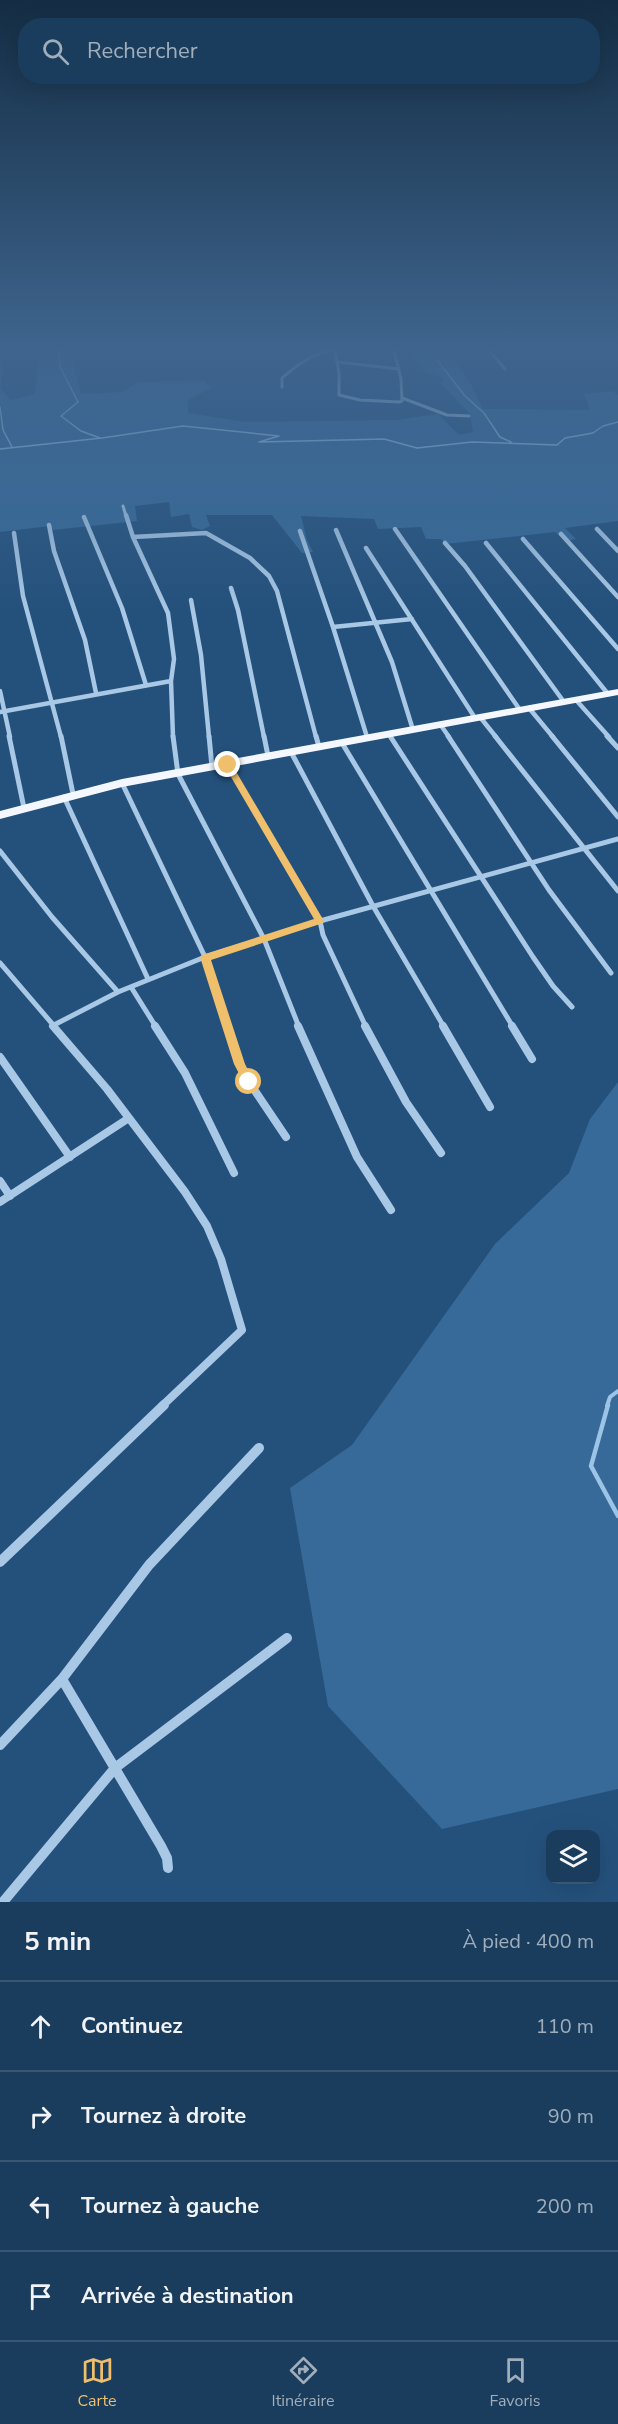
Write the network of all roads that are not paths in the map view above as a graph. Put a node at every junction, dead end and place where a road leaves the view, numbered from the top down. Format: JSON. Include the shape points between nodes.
{"nodes":[{"id":1,"x":123,"y":506,"type":"dead end"},
{"id":2,"x":84,"y":517,"type":"dead end"},
{"id":3,"x":49,"y":525,"type":"dead end"},
{"id":4,"x":395,"y":529,"type":"dead end"},
{"id":5,"x":597,"y":529,"type":"dead end"},
{"id":6,"x":300,"y":531,"type":"dead end"},
{"id":7,"x":336,"y":531,"type":"dead end"},
{"id":8,"x":14,"y":532,"type":"dead end"},
{"id":9,"x":561,"y":534,"type":"dead end"},
{"id":10,"x":133,"y":537,"type":"junction"},
{"id":11,"x":523,"y":539,"type":"dead end"},
{"id":12,"x":445,"y":543,"type":"dead end"},
{"id":13,"x":486,"y":543,"type":"dead end"},
{"id":14,"x":366,"y":548,"type":"dead end"},
{"id":15,"x":618,"y":551,"type":"edge"},
{"id":16,"x":231,"y":588,"type":"dead end"},
{"id":17,"x":618,"y":597,"type":"edge"},
{"id":18,"x":191,"y":600,"type":"dead end"},
{"id":19,"x":412,"y":618,"type":"junction"},
{"id":20,"x":376,"y":623,"type":"junction"},
{"id":21,"x":333,"y":627,"type":"junction"},
{"id":22,"x":618,"y":649,"type":"edge"},
{"id":23,"x":171,"y":681,"type":"junction"},
{"id":24,"x":146,"y":685,"type":"junction"},
{"id":25,"x":0,"y":691,"type":"edge"},
{"id":26,"x":96,"y":693,"type":"junction"},
{"id":27,"x":613,"y":693,"type":"edge"},
{"id":28,"x":570,"y":701,"type":"junction"},
{"id":29,"x":53,"y":702,"type":"junction"},
{"id":30,"x":524,"y":709,"type":"junction"},
{"id":31,"x":2,"y":712,"type":"edge"},
{"id":32,"x":478,"y":718,"type":"junction"},
{"id":33,"x":440,"y":724,"type":"junction"},
{"id":34,"x":413,"y":730,"type":"junction"},
{"id":35,"x":389,"y":734,"type":"junction"},
{"id":36,"x":367,"y":738,"type":"junction"},
{"id":37,"x":342,"y":743,"type":"junction"},
{"id":38,"x":320,"y":747,"type":"junction"},
{"id":39,"x":618,"y":748,"type":"edge"},
{"id":40,"x":291,"y":752,"type":"junction"},
{"id":41,"x":268,"y":756,"type":"junction"},
{"id":42,"x":228,"y":765,"type":"junction"},
{"id":43,"x":212,"y":767,"type":"junction"},
{"id":44,"x":178,"y":774,"type":"junction"},
{"id":45,"x":122,"y":783,"type":"junction"},
{"id":46,"x":69,"y":796,"type":"junction"},
{"id":47,"x":24,"y":808,"type":"junction"},
{"id":48,"x":0,"y":815,"type":"edge"},
{"id":49,"x":618,"y":817,"type":"edge"},
{"id":50,"x":618,"y":839,"type":"edge"},
{"id":51,"x":586,"y":847,"type":"junction"},
{"id":52,"x":0,"y":851,"type":"edge"},
{"id":53,"x":531,"y":862,"type":"junction"},
{"id":54,"x":481,"y":875,"type":"junction"},
{"id":55,"x":430,"y":890,"type":"junction"},
{"id":56,"x":618,"y":891,"type":"edge"},
{"id":57,"x":373,"y":906,"type":"junction"},
{"id":58,"x":320,"y":921,"type":"junction"},
{"id":59,"x":264,"y":939,"type":"junction"},
{"id":60,"x":205,"y":957,"type":"junction"},
{"id":61,"x":0,"y":963,"type":"edge"},
{"id":62,"x":611,"y":973,"type":"dead end"},
{"id":63,"x":148,"y":979,"type":"junction"},
{"id":64,"x":131,"y":987,"type":"junction"},
{"id":65,"x":118,"y":992,"type":"junction"},
{"id":66,"x":572,"y":1006,"type":"dead end"},
{"id":67,"x":52,"y":1026,"type":"junction"},
{"id":68,"x":0,"y":1057,"type":"edge"},
{"id":69,"x":532,"y":1059,"type":"dead end"},
{"id":70,"x":490,"y":1107,"type":"dead end"},
{"id":71,"x":129,"y":1118,"type":"junction"},
{"id":72,"x":285,"y":1137,"type":"dead end"},
{"id":73,"x":441,"y":1153,"type":"dead end"},
{"id":74,"x":70,"y":1157,"type":"junction"},
{"id":75,"x":234,"y":1173,"type":"dead end"},
{"id":76,"x":0,"y":1181,"type":"edge"},
{"id":77,"x":10,"y":1196,"type":"junction"},
{"id":78,"x":0,"y":1202,"type":"edge"},
{"id":79,"x":391,"y":1210,"type":"dead end"},
{"id":80,"x":259,"y":1448,"type":"dead end"},
{"id":81,"x":0,"y":1562,"type":"edge"},
{"id":82,"x":287,"y":1638,"type":"dead end"},
{"id":83,"x":62,"y":1679,"type":"junction"},
{"id":84,"x":0,"y":1745,"type":"edge"},
{"id":85,"x":116,"y":1768,"type":"junction"},
{"id":86,"x":168,"y":1868,"type":"dead end"},
{"id":87,"x":3,"y":1902,"type":"edge"}],
"edges":[{"from":1,"to":10,"type":"street"},
{"from":2,"to":24,"type":"street","via":[[123,608]]},
{"from":3,"to":26,"type":"street","via":[[85,640]]},
{"from":4,"to":30,"type":"street"},
{"from":5,"to":15,"type":"street"},
{"from":6,"to":21,"type":"street"},
{"from":7,"to":20,"type":"street"},
{"from":8,"to":29,"type":"street","via":[[23,599]]},
{"from":9,"to":17,"type":"street"},
{"from":10,"to":23,"type":"street","via":[[168,613],[174,659]]},
{"from":10,"to":38,"type":"street","via":[[206,533],[250,558],[266,572],[277,591]]},
{"from":11,"to":22,"type":"street"},
{"from":12,"to":28,"type":"street"},
{"from":13,"to":27,"type":"street"},
{"from":14,"to":19,"type":"street"},
{"from":16,"to":41,"type":"street"},
{"from":18,"to":43,"type":"street","via":[[201,655]]},
{"from":19,"to":20,"type":"street"},
{"from":19,"to":32,"type":"street"},
{"from":20,"to":21,"type":"street"},
{"from":20,"to":34,"type":"street"},
{"from":21,"to":36,"type":"street"},
{"from":23,"to":24,"type":"street"},
{"from":23,"to":44,"type":"street"},
{"from":24,"to":26,"type":"street"},
{"from":25,"to":31,"type":"street"},
{"from":26,"to":29,"type":"street"},
{"from":27,"to":28,"type":"highway"},
{"from":28,"to":30,"type":"highway"},
{"from":28,"to":39,"type":"street"},
{"from":29,"to":31,"type":"street"},
{"from":29,"to":46,"type":"street"},
{"from":30,"to":32,"type":"highway"},
{"from":30,"to":49,"type":"street"},
{"from":31,"to":47,"type":"street"},
{"from":32,"to":33,"type":"highway"},
{"from":32,"to":51,"type":"street"},
{"from":33,"to":34,"type":"highway"},
{"from":33,"to":53,"type":"street"},
{"from":34,"to":35,"type":"highway"},
{"from":35,"to":36,"type":"highway"},
{"from":35,"to":54,"type":"street"},
{"from":36,"to":37,"type":"highway"},
{"from":37,"to":38,"type":"highway"},
{"from":37,"to":55,"type":"street"},
{"from":38,"to":40,"type":"highway"},
{"from":40,"to":41,"type":"highway"},
{"from":40,"to":57,"type":"street"},
{"from":41,"to":42,"type":"highway"},
{"from":42,"to":43,"type":"highway"},
{"from":42,"to":58,"type":"street"},
{"from":43,"to":44,"type":"highway"},
{"from":44,"to":45,"type":"highway"},
{"from":44,"to":59,"type":"street"},
{"from":45,"to":46,"type":"highway"},
{"from":45,"to":60,"type":"street"},
{"from":46,"to":47,"type":"highway"},
{"from":46,"to":63,"type":"street"},
{"from":47,"to":48,"type":"highway"},
{"from":50,"to":51,"type":"street"},
{"from":51,"to":53,"type":"street"},
{"from":51,"to":56,"type":"street"},
{"from":52,"to":65,"type":"street"},
{"from":53,"to":54,"type":"street"},
{"from":53,"to":62,"type":"street"},
{"from":54,"to":55,"type":"street"},
{"from":54,"to":66,"type":"street","via":[[553,986]]},
{"from":55,"to":57,"type":"street"},
{"from":55,"to":69,"type":"street"},
{"from":57,"to":58,"type":"street"},
{"from":57,"to":70,"type":"street"},
{"from":58,"to":59,"type":"street"},
{"from":58,"to":73,"type":"street","via":[[323,935],[396,1085],[420,1127]]},
{"from":59,"to":60,"type":"street"},
{"from":59,"to":79,"type":"street","via":[[308,1051],[357,1157]]},
{"from":60,"to":63,"type":"street"},
{"from":60,"to":72,"type":"street","via":[[240,1064]]},
{"from":61,"to":67,"type":"street"},
{"from":63,"to":64,"type":"street"},
{"from":64,"to":65,"type":"street"},
{"from":64,"to":75,"type":"street","via":[[185,1073]]},
{"from":65,"to":67,"type":"street"},
{"from":67,"to":71,"type":"street"},
{"from":68,"to":74,"type":"street"},
{"from":71,"to":74,"type":"street"},
{"from":71,"to":81,"type":"street","via":[[207,1226],[230,1284],[242,1330]]},
{"from":74,"to":77,"type":"street"},
{"from":76,"to":77,"type":"street"},
{"from":77,"to":78,"type":"street"},
{"from":80,"to":83,"type":"street","via":[[149,1565]]},
{"from":82,"to":85,"type":"street"},
{"from":83,"to":84,"type":"street"},
{"from":83,"to":85,"type":"street"},
{"from":85,"to":86,"type":"street","via":[[167,1858]]},
{"from":85,"to":87,"type":"street"}]}
